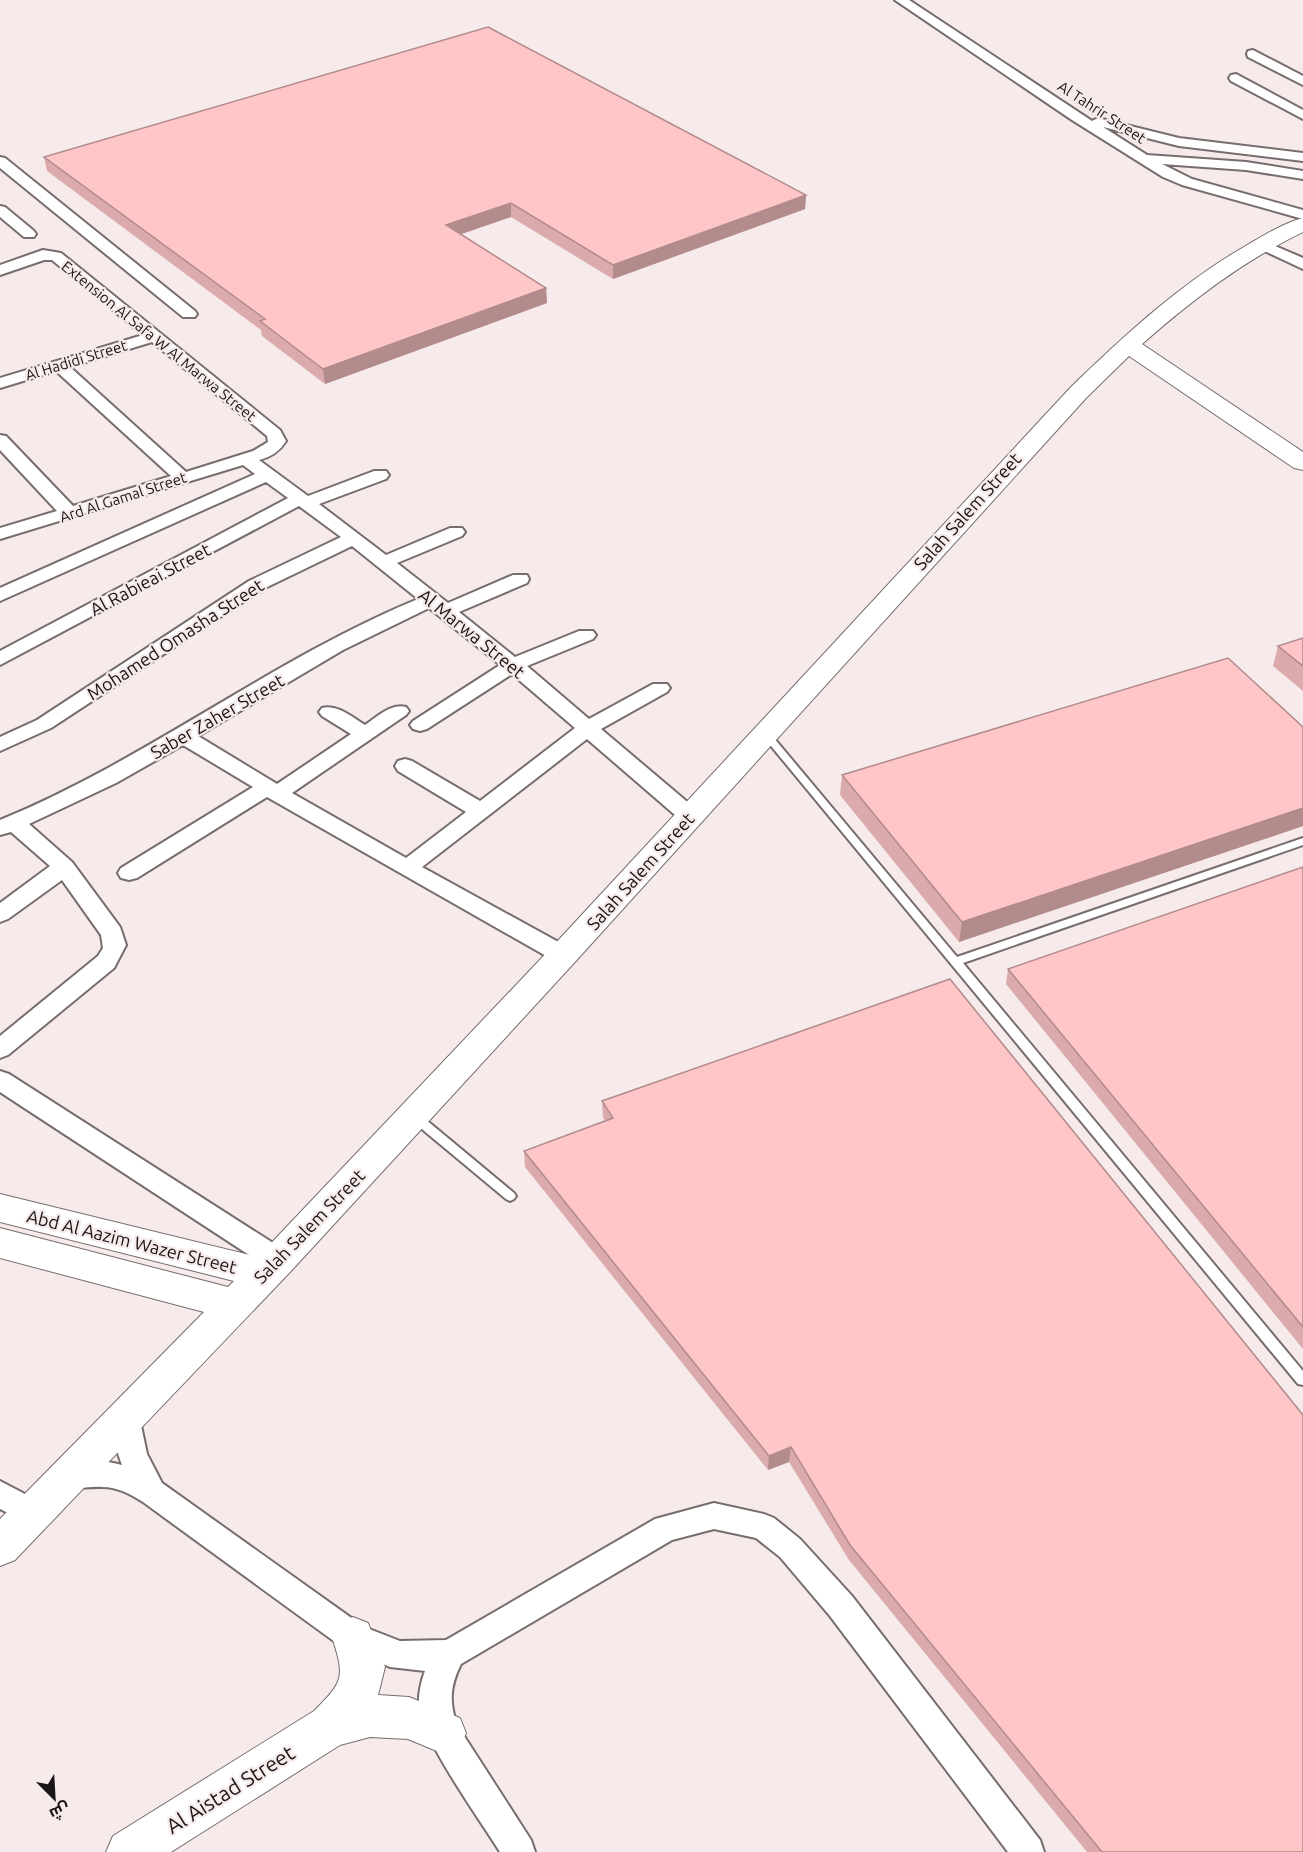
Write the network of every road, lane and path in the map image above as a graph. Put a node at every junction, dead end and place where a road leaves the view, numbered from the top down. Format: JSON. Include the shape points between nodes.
{"nodes":[{"id":1,"x":901,"y":0,"type":"edge"},
{"id":2,"x":1253,"y":54,"type":"dead end"},
{"id":3,"x":1236,"y":78,"type":"dead end"},
{"id":4,"x":1303,"y":81,"type":"edge"},
{"id":5,"x":1303,"y":115,"type":"edge"},
{"id":6,"x":1077,"y":117,"type":"junction"},
{"id":7,"x":1303,"y":157,"type":"edge"},
{"id":8,"x":1145,"y":159,"type":"junction"},
{"id":9,"x":0,"y":161,"type":"edge"},
{"id":10,"x":1303,"y":175,"type":"edge"},
{"id":11,"x":0,"y":210,"type":"edge"},
{"id":12,"x":1303,"y":215,"type":"edge"},
{"id":13,"x":1303,"y":224,"type":"edge"},
{"id":14,"x":29,"y":234,"type":"dead end"},
{"id":15,"x":1261,"y":244,"type":"junction"},
{"id":16,"x":1303,"y":264,"type":"edge"},
{"id":17,"x":0,"y":270,"type":"edge"},
{"id":18,"x":189,"y":314,"type":"dead end"},
{"id":19,"x":153,"y":337,"type":"junction"},
{"id":20,"x":1127,"y":344,"type":"junction"},
{"id":21,"x":58,"y":365,"type":"junction"},
{"id":22,"x":0,"y":383,"type":"edge"},
{"id":23,"x":0,"y":440,"type":"edge"},
{"id":24,"x":246,"y":459,"type":"junction"},
{"id":25,"x":1303,"y":463,"type":"edge"},
{"id":26,"x":380,"y":475,"type":"dead end"},
{"id":27,"x":268,"y":476,"type":"junction"},
{"id":28,"x":183,"y":478,"type":"junction"},
{"id":29,"x":303,"y":501,"type":"junction"},
{"id":30,"x":70,"y":514,"type":"junction"},
{"id":31,"x":456,"y":532,"type":"dead end"},
{"id":32,"x":0,"y":534,"type":"edge"},
{"id":33,"x":354,"y":538,"type":"junction"},
{"id":34,"x":384,"y":562,"type":"junction"},
{"id":35,"x":519,"y":579,"type":"dead end"},
{"id":36,"x":0,"y":595,"type":"edge"},
{"id":37,"x":438,"y":606,"type":"junction"},
{"id":38,"x":586,"y":635,"type":"dead end"},
{"id":39,"x":2,"y":655,"type":"edge"},
{"id":40,"x":513,"y":665,"type":"junction"},
{"id":41,"x":660,"y":688,"type":"dead end"},
{"id":42,"x":399,"y":711,"type":"dead end"},
{"id":43,"x":329,"y":712,"type":"dead end"},
{"id":44,"x":420,"y":725,"type":"dead end"},
{"id":45,"x":588,"y":728,"type":"junction"},
{"id":46,"x":765,"y":733,"type":"junction"},
{"id":47,"x":365,"y":734,"type":"junction"},
{"id":48,"x":183,"y":736,"type":"junction"},
{"id":49,"x":0,"y":745,"type":"edge"},
{"id":50,"x":405,"y":766,"type":"dead end"},
{"id":51,"x":272,"y":791,"type":"junction"},
{"id":52,"x":481,"y":811,"type":"junction"},
{"id":53,"x":690,"y":816,"type":"junction"},
{"id":54,"x":7,"y":825,"type":"edge"},
{"id":55,"x":1303,"y":841,"type":"edge"},
{"id":56,"x":64,"y":867,"type":"junction"},
{"id":57,"x":407,"y":868,"type":"junction"},
{"id":58,"x":129,"y":873,"type":"dead end"},
{"id":59,"x":0,"y":914,"type":"edge"},
{"id":60,"x":563,"y":955,"type":"junction"},
{"id":61,"x":955,"y":962,"type":"junction"},
{"id":62,"x":0,"y":1049,"type":"edge"},
{"id":63,"x":0,"y":1080,"type":"edge"},
{"id":64,"x":413,"y":1115,"type":"junction"},
{"id":65,"x":510,"y":1196,"type":"dead end"},
{"id":66,"x":0,"y":1208,"type":"edge"},
{"id":67,"x":0,"y":1243,"type":"edge"},
{"id":68,"x":271,"y":1267,"type":"junction"},
{"id":69,"x":234,"y":1304,"type":"junction"},
{"id":70,"x":1303,"y":1380,"type":"edge"},
{"id":71,"x":125,"y":1416,"type":"junction"},
{"id":72,"x":64,"y":1478,"type":"junction"},
{"id":73,"x":153,"y":1493,"type":"junction"},
{"id":74,"x":0,"y":1494,"type":"edge"},
{"id":75,"x":32,"y":1512,"type":"junction"},
{"id":76,"x":0,"y":1547,"type":"edge"},
{"id":77,"x":353,"y":1637,"type":"junction"},
{"id":78,"x":450,"y":1654,"type":"junction"},
{"id":79,"x":330,"y":1726,"type":"junction"},
{"id":80,"x":444,"y":1733,"type":"junction"},
{"id":81,"x":129,"y":1852,"type":"edge"},
{"id":82,"x":519,"y":1852,"type":"edge"},
{"id":83,"x":1028,"y":1852,"type":"edge"}],
"edges":[{"from":1,"to":6,"type":"street","name":"Al Tahrir Street"},
{"from":2,"to":4,"type":"street"},
{"from":3,"to":5,"type":"street"},
{"from":6,"to":7,"type":"street","via":[[1179,142]]},
{"from":6,"to":8,"type":"street","name":"Al Tahrir Street"},
{"from":8,"to":10,"type":"street","via":[[1246,166]]},
{"from":8,"to":12,"type":"street","name":"Al Tahrir Street","via":[[1187,182]]},
{"from":9,"to":18,"type":"street"},
{"from":11,"to":14,"type":"street"},
{"from":13,"to":15,"type":"street","name":"Salah Salem Street"},
{"from":15,"to":16,"type":"street"},
{"from":15,"to":20,"type":"street","name":"Salah Salem Street","via":[[1223,267]]},
{"from":17,"to":19,"type":"street","name":"Extension Al Safa W Al Marwa Street","via":[[44,255],[56,256]]},
{"from":19,"to":21,"type":"street","name":"Al Hadidi Street"},
{"from":19,"to":24,"type":"street","name":"Extension Al Safa W Al Marwa Street","via":[[274,435],[274,447]]},
{"from":20,"to":25,"type":"street"},
{"from":20,"to":46,"type":"street","name":"Salah Salem Street","via":[[1022,452]]},
{"from":21,"to":22,"type":"street","name":"Al Hadidi Street"},
{"from":21,"to":28,"type":"street"},
{"from":23,"to":30,"type":"street"},
{"from":24,"to":27,"type":"street","name":"Al Marwa Street"},
{"from":24,"to":28,"type":"street","name":"Ard Al Gamal Street"},
{"from":26,"to":29,"type":"street","name":"Al Rabieai Street"},
{"from":27,"to":29,"type":"street","name":"Al Marwa Street"},
{"from":27,"to":36,"type":"street"},
{"from":28,"to":30,"type":"street","name":"Ard Al Gamal Street"},
{"from":29,"to":33,"type":"street","name":"Al Marwa Street"},
{"from":29,"to":39,"type":"street","name":"Al Rabieai Street"},
{"from":30,"to":32,"type":"street","name":"Ard Al Gamal Street"},
{"from":31,"to":34,"type":"street"},
{"from":33,"to":34,"type":"street","name":"Al Marwa Street"},
{"from":33,"to":49,"type":"street","name":"Mohamed Omasha Street","via":[[256,585],[44,724]]},
{"from":34,"to":37,"type":"street","name":"Al Marwa Street"},
{"from":35,"to":37,"type":"street","name":"Saber Zaher Street"},
{"from":37,"to":40,"type":"street","name":"Al Marwa Street"},
{"from":37,"to":48,"type":"street","name":"Saber Zaher Street","via":[[361,630]]},
{"from":38,"to":40,"type":"street"},
{"from":40,"to":44,"type":"street"},
{"from":40,"to":45,"type":"street","name":"Al Marwa Street"},
{"from":41,"to":45,"type":"street"},
{"from":42,"to":47,"type":"street"},
{"from":43,"to":47,"type":"street"},
{"from":45,"to":52,"type":"street"},
{"from":45,"to":53,"type":"street","name":"Al Marwa Street"},
{"from":46,"to":53,"type":"street","name":"Salah Salem Street"},
{"from":46,"to":61,"type":"lane"},
{"from":47,"to":51,"type":"street"},
{"from":48,"to":51,"type":"street"},
{"from":48,"to":54,"type":"street","name":"Saber Zaher Street","via":[[77,795]]},
{"from":50,"to":52,"type":"street"},
{"from":51,"to":57,"type":"street"},
{"from":51,"to":58,"type":"street"},
{"from":52,"to":57,"type":"street"},
{"from":53,"to":60,"type":"street","name":"Salah Salem Street"},
{"from":54,"to":56,"type":"street"},
{"from":55,"to":61,"type":"lane"},
{"from":56,"to":59,"type":"street"},
{"from":56,"to":62,"type":"street","via":[[112,933],[116,942],[114,952]]},
{"from":57,"to":60,"type":"street"},
{"from":60,"to":64,"type":"street","name":"Salah Salem Street"},
{"from":61,"to":70,"type":"lane"},
{"from":63,"to":68,"type":"street"},
{"from":64,"to":65,"type":"lane"},
{"from":64,"to":68,"type":"street","name":"Salah Salem Street"},
{"from":66,"to":68,"type":"street","name":"Abd Al Aazim Wazer Street"},
{"from":67,"to":69,"type":"street","name":"Abd Al Aazim Wazer Street"},
{"from":68,"to":69,"type":"street","name":"Salah Salem Street"},
{"from":69,"to":71,"type":"street","name":"Salah Salem Street"},
{"from":71,"to":72,"type":"street","name":"Salah Salem Street"},
{"from":71,"to":73,"type":"street","via":[[128,1443],[137,1469]]},
{"from":72,"to":73,"type":"street","via":[[98,1473],[128,1478]]},
{"from":72,"to":75,"type":"street","name":"Salah Salem Street"},
{"from":73,"to":77,"type":"street"},
{"from":74,"to":75,"type":"street"},
{"from":75,"to":76,"type":"street","name":"Salah Salem Street"},
{"from":77,"to":78,"type":"street","via":[[382,1653],[415,1658]]},
{"from":77,"to":79,"type":"street","name":"Al Aistad Street","via":[[363,1667],[355,1700]]},
{"from":78,"to":80,"type":"street","via":[[436,1689],[435,1707]]},
{"from":78,"to":83,"type":"street","via":[[665,1528],[714,1516],[764,1527],[790,1548],[841,1606]]},
{"from":79,"to":80,"type":"street","name":"Al Aistad Street","via":[[370,1716],[409,1718]]},
{"from":79,"to":81,"type":"street","name":"Al Aistad Street"},
{"from":80,"to":82,"type":"street"}]}
